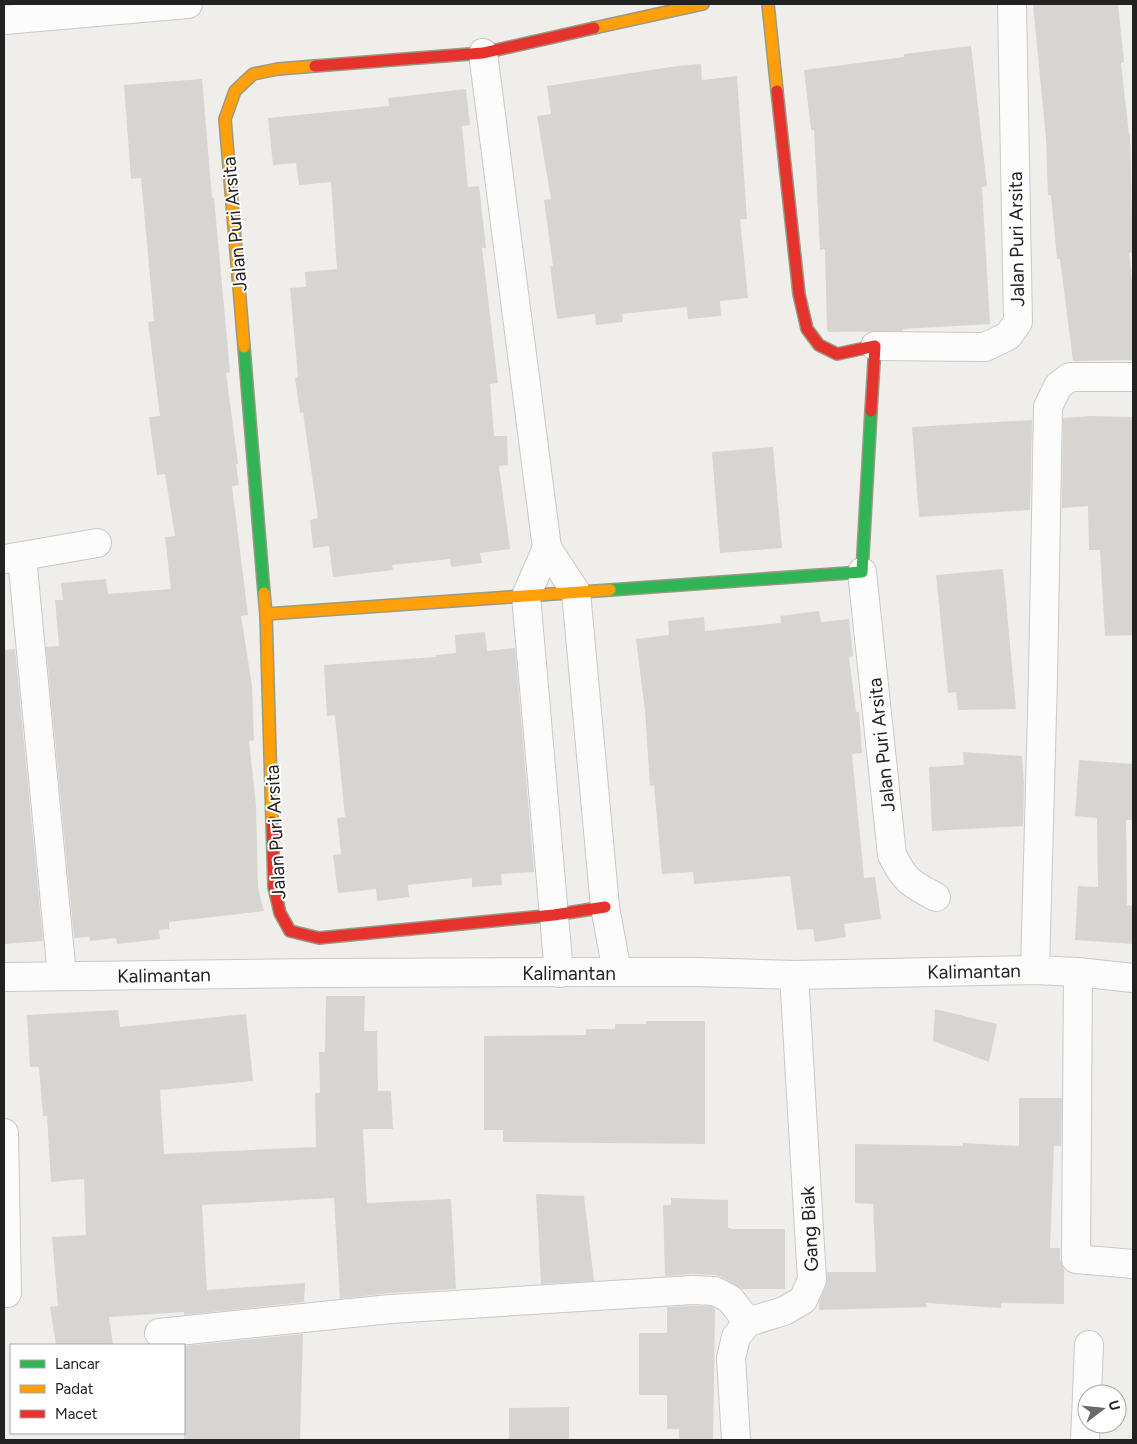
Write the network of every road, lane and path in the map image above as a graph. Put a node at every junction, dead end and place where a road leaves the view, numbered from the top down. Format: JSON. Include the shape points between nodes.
{"nodes":[{"id":1,"x":188,"y":4,"type":"edge"},
{"id":2,"x":704,"y":4,"type":"edge"},
{"id":3,"x":768,"y":4,"type":"edge"},
{"id":4,"x":1012,"y":4,"type":"edge"},
{"id":5,"x":4,"y":20,"type":"edge"},
{"id":6,"x":483,"y":53,"type":"junction"},
{"id":7,"x":874,"y":346,"type":"junction"},
{"id":8,"x":1133,"y":377,"type":"edge"},
{"id":9,"x":97,"y":543,"type":"dead end"},
{"id":10,"x":547,"y":548,"type":"junction"},
{"id":11,"x":13,"y":558,"type":"edge"},
{"id":12,"x":862,"y":572,"type":"junction"},
{"id":13,"x":576,"y":592,"type":"junction"},
{"id":14,"x":526,"y":596,"type":"junction"},
{"id":15,"x":266,"y":614,"type":"junction"},
{"id":16,"x":936,"y":897,"type":"dead end"},
{"id":17,"x":605,"y":907,"type":"junction"},
{"id":18,"x":554,"y":915,"type":"junction"},
{"id":19,"x":1035,"y":970,"type":"junction"},
{"id":20,"x":560,"y":972,"type":"junction"},
{"id":21,"x":617,"y":972,"type":"junction"},
{"id":22,"x":1078,"y":972,"type":"junction"},
{"id":23,"x":794,"y":975,"type":"junction"},
{"id":24,"x":62,"y":976,"type":"junction"},
{"id":25,"x":4,"y":977,"type":"edge"},
{"id":26,"x":1133,"y":978,"type":"edge"},
{"id":27,"x":4,"y":1133,"type":"edge"},
{"id":28,"x":1133,"y":1264,"type":"edge"},
{"id":29,"x":7,"y":1293,"type":"dead end"},
{"id":30,"x":748,"y":1322,"type":"junction"},
{"id":31,"x":159,"y":1333,"type":"dead end"},
{"id":32,"x":1089,"y":1345,"type":"dead end"},
{"id":33,"x":1087,"y":1384,"type":"edge"},
{"id":34,"x":736,"y":1440,"type":"edge"}],
"edges":[{"from":1,"to":5,"type":"street"},
{"from":2,"to":6,"type":"street","name":"Jalan Puri Arsita"},
{"from":3,"to":7,"type":"street","name":"Jalan Puri Arsita","via":[[799,294],[807,329],[819,345],[837,354]]},
{"from":4,"to":7,"type":"street","name":"Jalan Puri Arsita","via":[[1018,322],[1008,336],[985,347]]},
{"from":6,"to":10,"type":"street"},
{"from":6,"to":15,"type":"street","name":"Jalan Puri Arsita","via":[[278,69],[253,74],[235,92],[225,119]]},
{"from":7,"to":12,"type":"street","name":"Jalan Puri Arsita"},
{"from":8,"to":19,"type":"street","via":[[1070,376],[1058,386],[1048,407]]},
{"from":9,"to":11,"type":"street"},
{"from":10,"to":13,"type":"street"},
{"from":10,"to":14,"type":"street"},
{"from":11,"to":24,"type":"street"},
{"from":12,"to":13,"type":"street"},
{"from":12,"to":16,"type":"street","name":"Jalan Puri Arsita","via":[[892,855],[901,873],[913,885]]},
{"from":13,"to":14,"type":"street"},
{"from":13,"to":17,"type":"street"},
{"from":14,"to":15,"type":"street"},
{"from":14,"to":18,"type":"street"},
{"from":15,"to":18,"type":"street","name":"Jalan Puri Arsita","via":[[274,887],[280,913],[290,931],[319,938]]},
{"from":17,"to":18,"type":"street","name":"Jalan Puri Arsita"},
{"from":17,"to":21,"type":"street"},
{"from":18,"to":20,"type":"street"},
{"from":19,"to":22,"type":"street","name":"Kalimantan"},
{"from":19,"to":23,"type":"street","name":"Kalimantan"},
{"from":20,"to":21,"type":"street","name":"Kalimantan"},
{"from":20,"to":24,"type":"street","name":"Kalimantan"},
{"from":21,"to":23,"type":"street","name":"Kalimantan"},
{"from":22,"to":26,"type":"street","name":"Kalimantan"},
{"from":22,"to":28,"type":"street","via":[[1076,1259]]},
{"from":23,"to":30,"type":"street","name":"Gang Biak","via":[[812,1280],[803,1300],[784,1311]]},
{"from":24,"to":25,"type":"street","name":"Kalimantan"},
{"from":27,"to":29,"type":"street"},
{"from":30,"to":31,"type":"street","via":[[730,1299],[715,1291],[692,1290],[390,1309]]},
{"from":30,"to":34,"type":"street","via":[[736,1337],[732,1358]]},
{"from":32,"to":33,"type":"street"}]}
